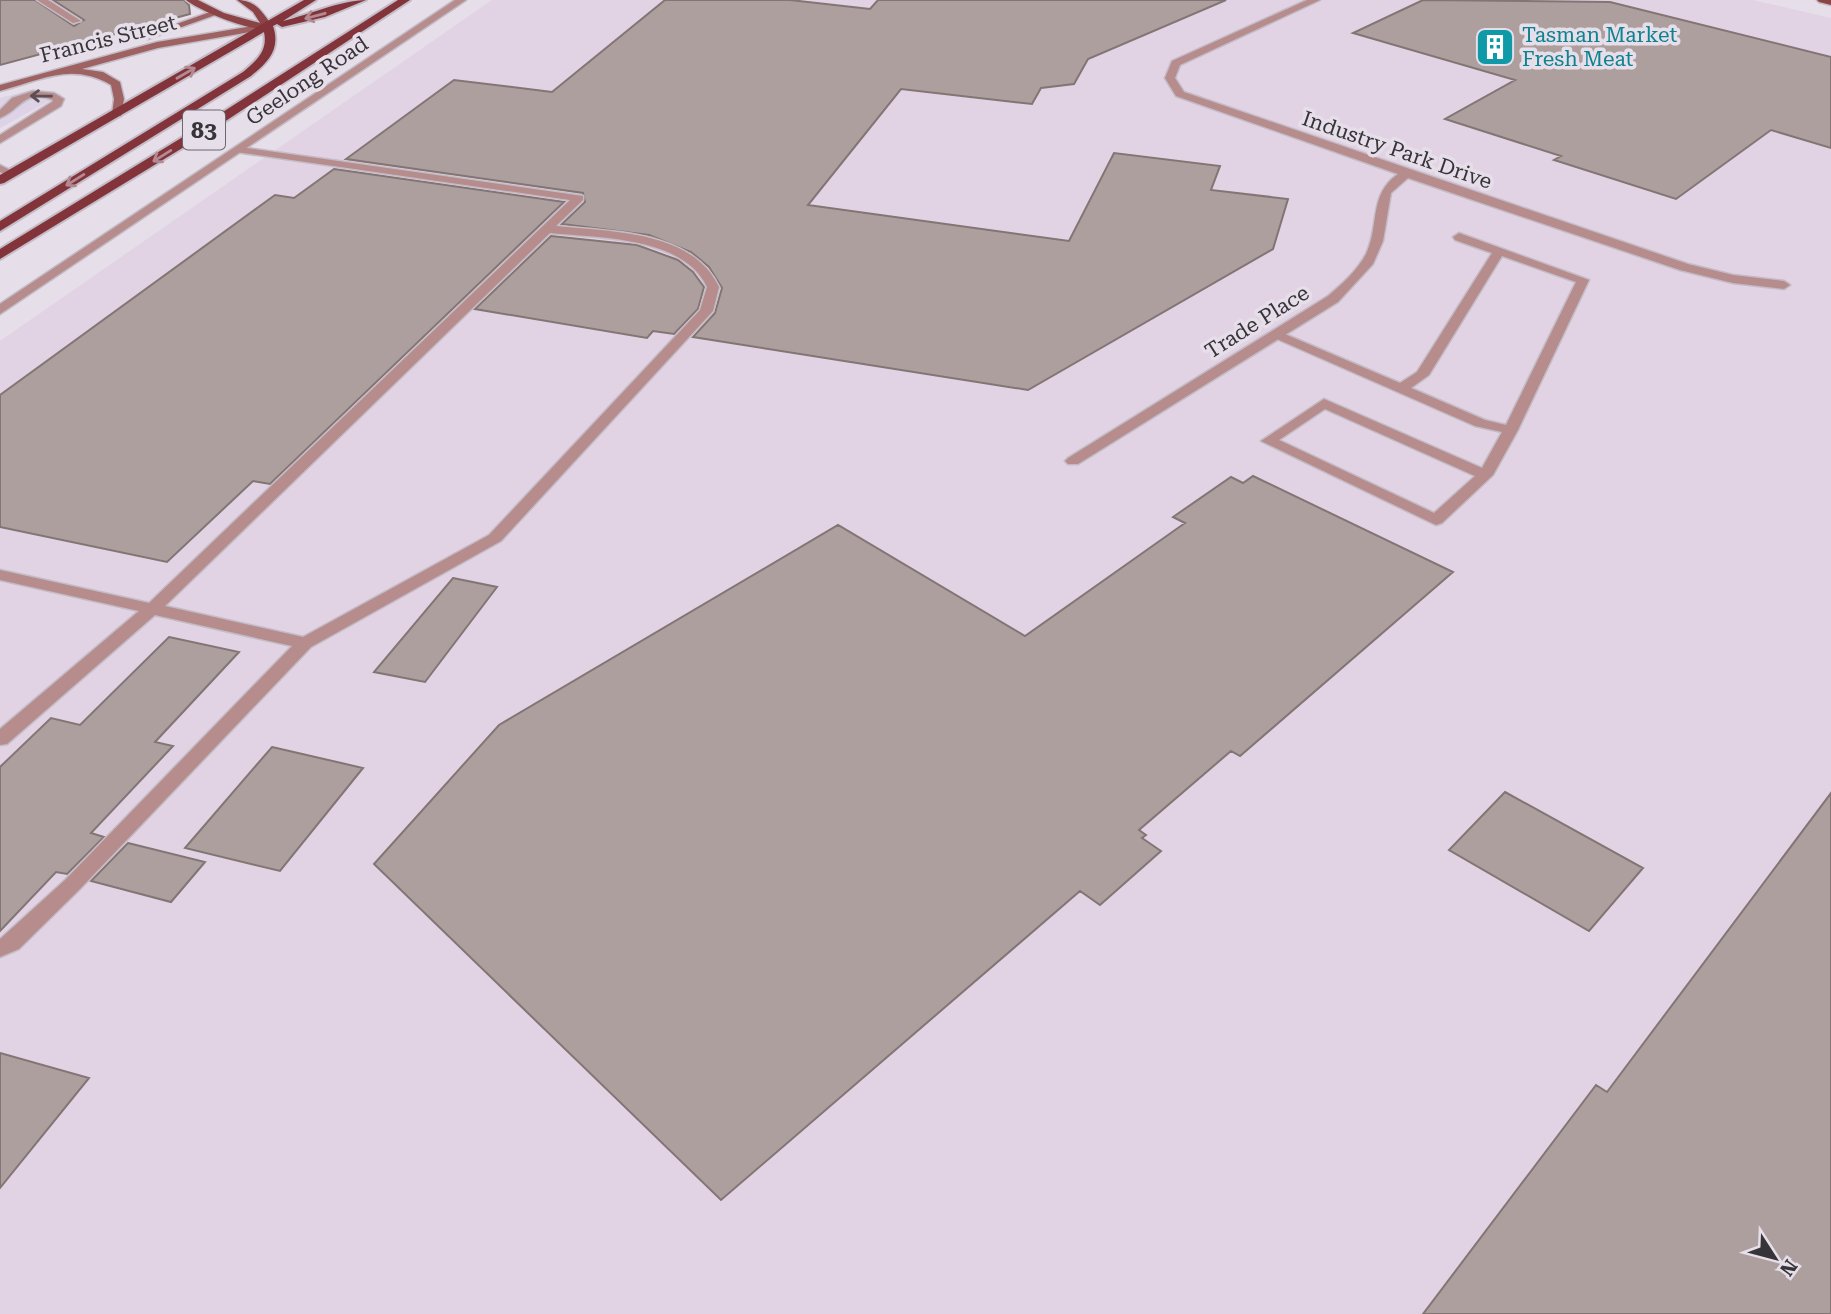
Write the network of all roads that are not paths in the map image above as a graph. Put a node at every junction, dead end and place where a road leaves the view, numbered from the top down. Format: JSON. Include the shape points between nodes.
{"nodes":[{"id":1,"x":42,"y":0,"type":"edge"},
{"id":2,"x":191,"y":0,"type":"edge"},
{"id":3,"x":242,"y":0,"type":"edge"},
{"id":4,"x":311,"y":0,"type":"edge"},
{"id":5,"x":361,"y":0,"type":"edge"},
{"id":6,"x":405,"y":0,"type":"edge"},
{"id":7,"x":461,"y":0,"type":"edge"},
{"id":8,"x":1315,"y":0,"type":"edge"},
{"id":9,"x":1822,"y":0,"type":"edge"},
{"id":10,"x":1831,"y":2,"type":"edge"},
{"id":11,"x":216,"y":13,"type":"junction"},
{"id":12,"x":76,"y":21,"type":"dead end"},
{"id":13,"x":267,"y":27,"type":"junction"},
{"id":14,"x":62,"y":70,"type":"junction"},
{"id":15,"x":0,"y":77,"type":"edge"},
{"id":16,"x":0,"y":88,"type":"edge"},
{"id":17,"x":117,"y":114,"type":"junction"},
{"id":18,"x":0,"y":115,"type":"edge"},
{"id":19,"x":0,"y":141,"type":"edge"},
{"id":20,"x":240,"y":150,"type":"junction"},
{"id":21,"x":4,"y":174,"type":"edge"},
{"id":22,"x":1406,"y":174,"type":"junction"},
{"id":23,"x":0,"y":227,"type":"edge"},
{"id":24,"x":546,"y":229,"type":"junction"},
{"id":25,"x":1459,"y":237,"type":"dead end"},
{"id":26,"x":1501,"y":251,"type":"junction"},
{"id":27,"x":0,"y":256,"type":"edge"},
{"id":28,"x":1784,"y":285,"type":"dead end"},
{"id":29,"x":0,"y":310,"type":"edge"},
{"id":30,"x":1275,"y":335,"type":"junction"},
{"id":31,"x":1401,"y":389,"type":"junction"},
{"id":32,"x":1511,"y":430,"type":"junction"},
{"id":33,"x":1073,"y":461,"type":"dead end"},
{"id":34,"x":1485,"y":475,"type":"junction"},
{"id":35,"x":0,"y":575,"type":"edge"},
{"id":36,"x":153,"y":608,"type":"junction"},
{"id":37,"x":305,"y":643,"type":"junction"},
{"id":38,"x":0,"y":739,"type":"edge"},
{"id":39,"x":0,"y":949,"type":"edge"}],
"edges":[{"from":1,"to":12,"type":"street"},
{"from":2,"to":11,"type":"main road"},
{"from":3,"to":13,"type":"main road"},
{"from":4,"to":13,"type":"highway","number":"83"},
{"from":5,"to":13,"type":"highway","one_way":true},
{"from":6,"to":27,"type":"highway","name":"Geelong Road","number":"83","one_way":true},
{"from":7,"to":20,"type":"street","name":"Geelong Road"},
{"from":8,"to":22,"type":"street","name":"Industry Park Drive","via":[[1176,63],[1170,78],[1180,94],[1208,106]]},
{"from":9,"to":10,"type":"main road"},
{"from":11,"to":13,"type":"main road"},
{"from":11,"to":15,"type":"main road"},
{"from":13,"to":14,"type":"main road","name":"Francis Street","via":[[157,45]]},
{"from":17,"to":13,"type":"highway","number":"83","one_way":true},
{"from":13,"to":23,"type":"highway","one_way":true,"via":[[272,36],[270,51],[247,74]]},
{"from":14,"to":16,"type":"main road","name":"Francis Street"},
{"from":14,"to":17,"type":"main road","via":[[111,79],[119,90]]},
{"from":17,"to":21,"type":"highway","number":"83"},
{"from":19,"to":18,"type":"street","one_way":true,"via":[[59,99],[24,96]]},
{"from":20,"to":24,"type":"street","via":[[579,198]]},
{"from":20,"to":29,"type":"street","name":"Geelong Road"},
{"from":22,"to":28,"type":"street","name":"Industry Park Drive","via":[[1684,267]]},
{"from":22,"to":30,"type":"street","name":"Trade Place","via":[[1385,192],[1376,249],[1361,276]]},
{"from":24,"to":36,"type":"street"},
{"from":24,"to":37,"type":"street","via":[[677,251],[702,267],[713,286],[706,311],[495,538]]},
{"from":25,"to":26,"type":"street"},
{"from":26,"to":31,"type":"street","via":[[1423,374]]},
{"from":26,"to":32,"type":"street","via":[[1583,280]]},
{"from":30,"to":31,"type":"street"},
{"from":30,"to":33,"type":"street","name":"Trade Place"},
{"from":31,"to":32,"type":"street","via":[[1480,423]]},
{"from":32,"to":34,"type":"street"},
{"from":34,"to":34,"type":"street","via":[[1436,520],[1268,441],[1324,402]]},
{"from":35,"to":36,"type":"street"},
{"from":36,"to":37,"type":"street"},
{"from":36,"to":38,"type":"street"},
{"from":37,"to":39,"type":"street","via":[[72,885]]}]}
